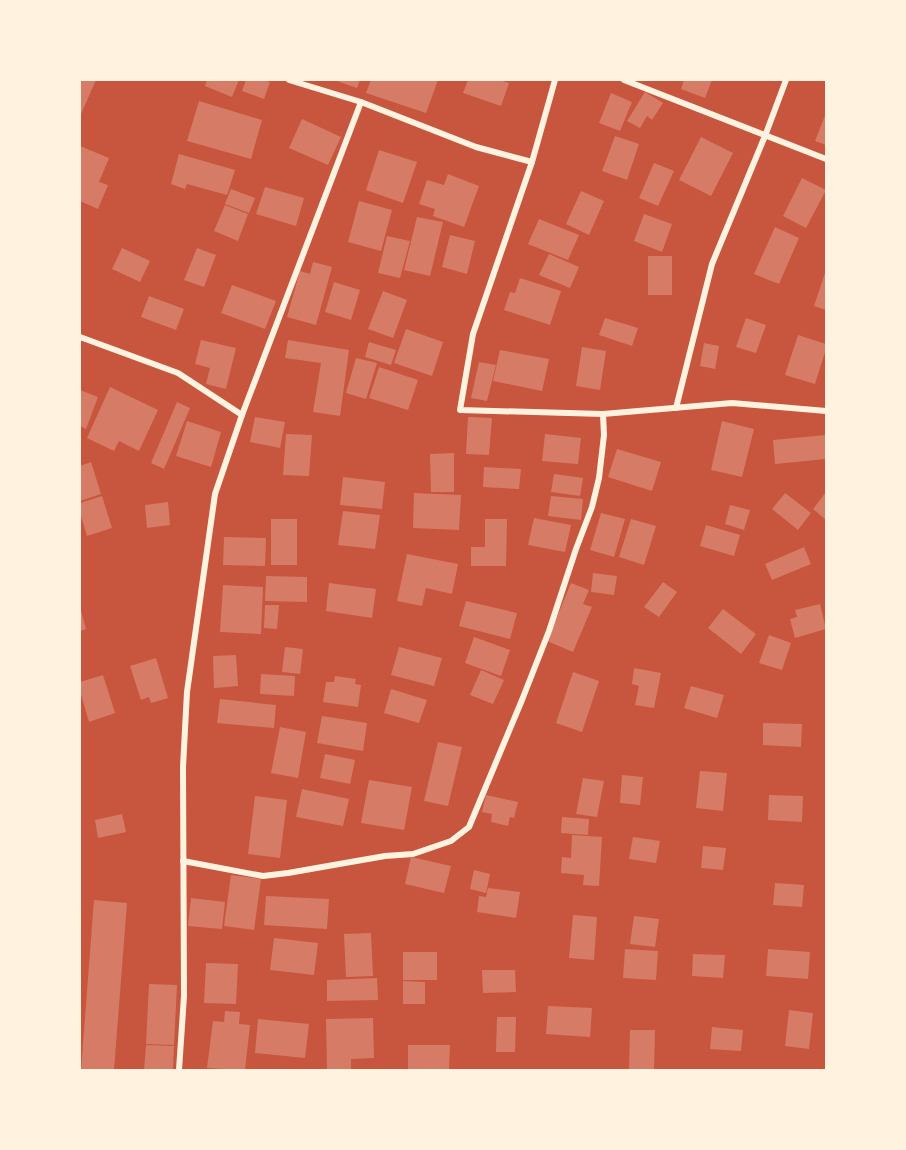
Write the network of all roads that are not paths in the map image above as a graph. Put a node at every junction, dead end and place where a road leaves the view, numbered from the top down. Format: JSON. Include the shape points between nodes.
{"nodes":[{"id":1,"x":289,"y":80,"type":"edge"},
{"id":2,"x":555,"y":80,"type":"edge"},
{"id":3,"x":624,"y":80,"type":"edge"},
{"id":4,"x":786,"y":80,"type":"edge"},
{"id":5,"x":361,"y":102,"type":"junction"},
{"id":6,"x":765,"y":136,"type":"junction"},
{"id":7,"x":826,"y":159,"type":"edge"},
{"id":8,"x":532,"y":162,"type":"junction"},
{"id":9,"x":80,"y":337,"type":"edge"},
{"id":10,"x":676,"y":408,"type":"junction"},
{"id":11,"x":826,"y":411,"type":"edge"},
{"id":12,"x":603,"y":414,"type":"junction"},
{"id":13,"x":242,"y":415,"type":"junction"},
{"id":14,"x":183,"y":861,"type":"junction"},
{"id":15,"x":179,"y":1071,"type":"edge"}],
"edges":[{"from":1,"to":5,"type":"street"},
{"from":2,"to":8,"type":"street"},
{"from":3,"to":6,"type":"street"},
{"from":4,"to":6,"type":"street"},
{"from":5,"to":8,"type":"street","via":[[476,147]]},
{"from":5,"to":13,"type":"street"},
{"from":6,"to":7,"type":"street"},
{"from":6,"to":10,"type":"street","via":[[712,264]]},
{"from":8,"to":12,"type":"street","via":[[472,334],[460,410]]},
{"from":9,"to":13,"type":"street","via":[[178,373]]},
{"from":10,"to":11,"type":"street","via":[[732,403]]},
{"from":10,"to":12,"type":"street"},
{"from":12,"to":14,"type":"street","via":[[599,478],[592,507],[549,631],[469,826],[451,841],[413,854],[288,873],[262,876]]},
{"from":13,"to":14,"type":"street","via":[[215,494],[187,692]]},
{"from":14,"to":15,"type":"street","via":[[184,996]]}]}
